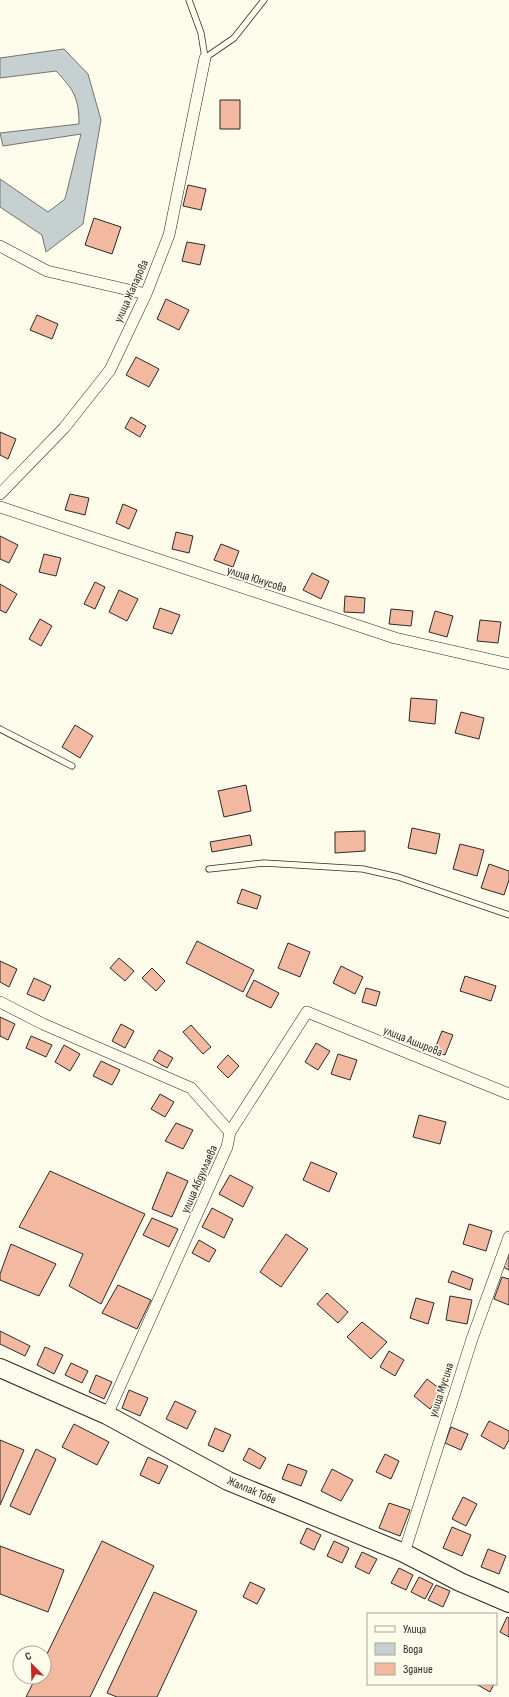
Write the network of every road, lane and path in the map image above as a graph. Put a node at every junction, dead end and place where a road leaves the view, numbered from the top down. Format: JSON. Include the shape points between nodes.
{"nodes":[{"id":1,"x":189,"y":0,"type":"edge"},
{"id":2,"x":264,"y":0,"type":"edge"},
{"id":3,"x":205,"y":58,"type":"junction"},
{"id":4,"x":0,"y":246,"type":"edge"},
{"id":5,"x":146,"y":294,"type":"junction"},
{"id":6,"x":0,"y":494,"type":"edge"},
{"id":7,"x":0,"y":507,"type":"edge"},
{"id":8,"x":509,"y":664,"type":"edge"},
{"id":9,"x":0,"y":729,"type":"edge"},
{"id":10,"x":72,"y":766,"type":"dead end"},
{"id":11,"x":209,"y":869,"type":"dead end"},
{"id":12,"x":509,"y":915,"type":"edge"},
{"id":13,"x":0,"y":1002,"type":"edge"},
{"id":14,"x":307,"y":1012,"type":"joint"},
{"id":15,"x":509,"y":1094,"type":"edge"},
{"id":16,"x":230,"y":1132,"type":"junction"},
{"id":17,"x":509,"y":1237,"type":"edge"},
{"id":18,"x":0,"y":1368,"type":"edge"},
{"id":19,"x":107,"y":1415,"type":"junction"},
{"id":20,"x":404,"y":1553,"type":"junction"},
{"id":21,"x":509,"y":1603,"type":"edge"}],
"edges":[{"from":1,"to":3,"type":"lane","via":[[201,33]]},
{"from":2,"to":3,"type":"lane","via":[[234,38]]},
{"from":3,"to":5,"type":"street","name":"улица Жапарова","via":[[169,235]]},
{"from":4,"to":5,"type":"street","via":[[47,270]]},
{"from":5,"to":6,"type":"street","name":"улица Жапарова","via":[[110,370],[64,428]]},
{"from":7,"to":8,"type":"street","name":"улица Юнусова","via":[[395,638]]},
{"from":9,"to":10,"type":"lane"},
{"from":11,"to":12,"type":"lane","via":[[264,863],[363,870],[398,877]]},
{"from":13,"to":16,"type":"street","via":[[43,1024],[191,1088]]},
{"from":14,"to":15,"type":"street","name":"улица Аширова"},
{"from":14,"to":16,"type":"street","name":"улица Абдуллаева"},
{"from":16,"to":19,"type":"street","name":"улица Абдуллаева","via":[[227,1147]]},
{"from":17,"to":20,"type":"street","name":"улица Мусина","via":[[469,1346]]},
{"from":18,"to":19,"type":"main road","name":"Жалпак Тобе"},
{"from":19,"to":20,"type":"main road","name":"Жалпак Тобе","via":[[228,1481]]},
{"from":20,"to":21,"type":"main road","name":"Жалпак Тобе","via":[[460,1582]]}]}
